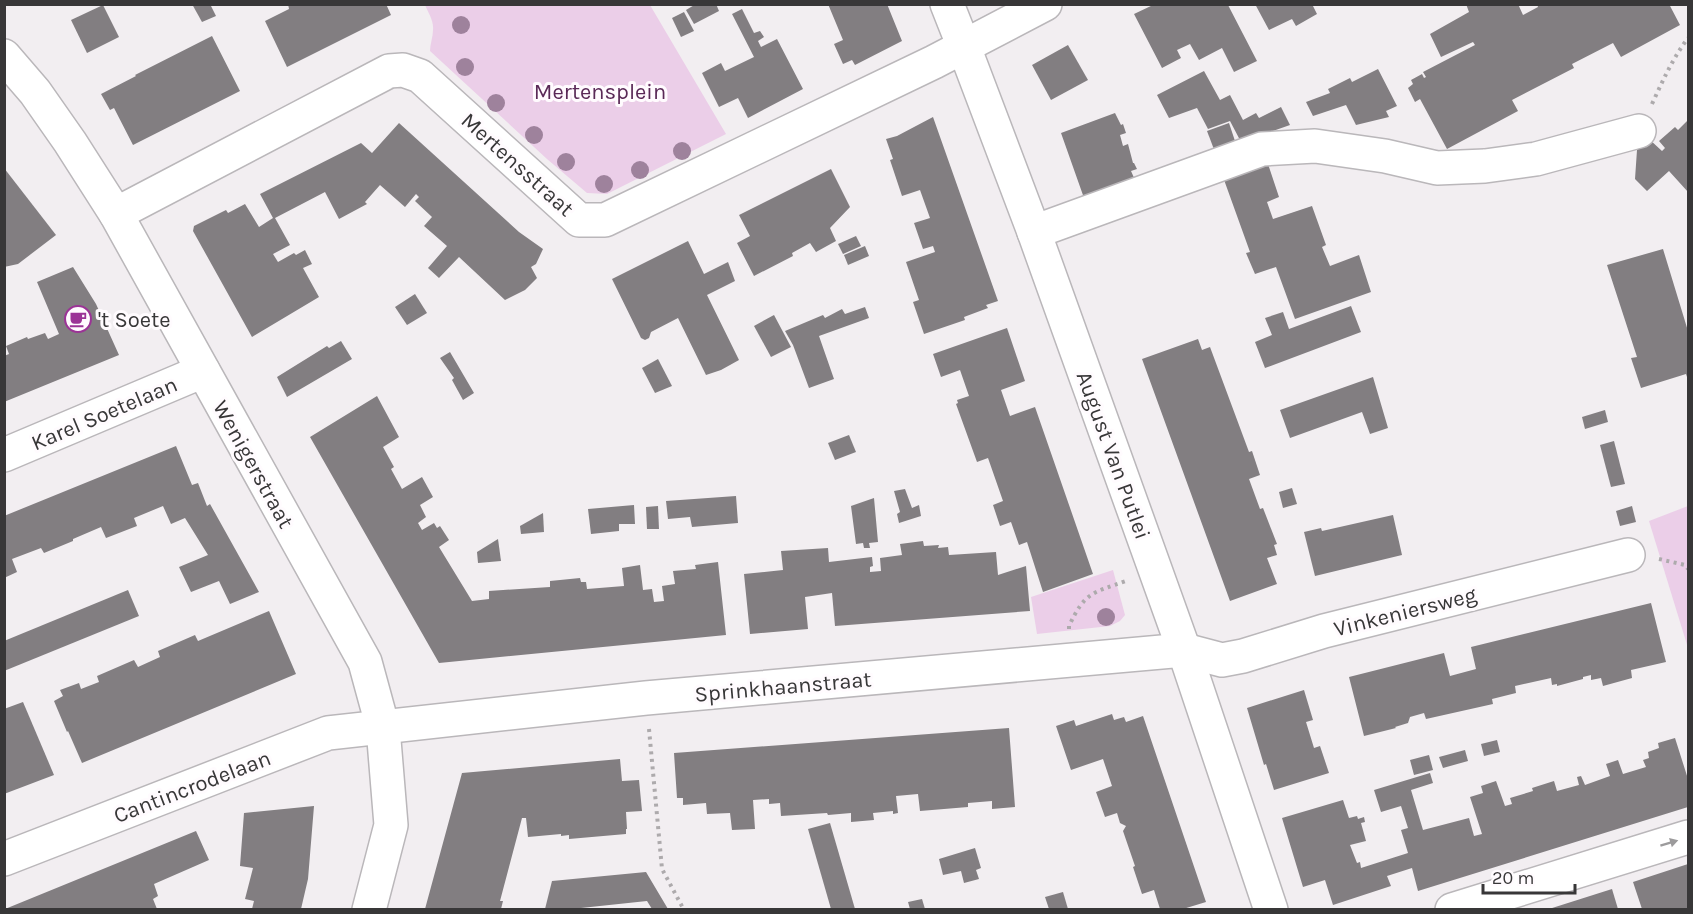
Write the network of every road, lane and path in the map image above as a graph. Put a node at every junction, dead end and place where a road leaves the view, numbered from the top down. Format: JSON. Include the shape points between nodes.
{"nodes":[{"id":1,"x":947,"y":4,"type":"edge"},
{"id":2,"x":1045,"y":4,"type":"edge"},
{"id":3,"x":1689,"y":38,"type":"edge"},
{"id":4,"x":964,"y":47,"type":"junction"},
{"id":5,"x":4,"y":56,"type":"edge"},
{"id":6,"x":1639,"y":131,"type":"joint"},
{"id":7,"x":116,"y":214,"type":"junction"},
{"id":8,"x":1034,"y":231,"type":"junction"},
{"id":9,"x":203,"y":371,"type":"junction"},
{"id":10,"x":4,"y":455,"type":"edge"},
{"id":11,"x":1628,"y":555,"type":"dead end"},
{"id":12,"x":1155,"y":570,"type":"junction"},
{"id":13,"x":1184,"y":650,"type":"junction"},
{"id":14,"x":1075,"y":661,"type":"junction"},
{"id":15,"x":646,"y":698,"type":"junction"},
{"id":16,"x":383,"y":728,"type":"junction"},
{"id":17,"x":1689,"y":837,"type":"edge"},
{"id":18,"x":4,"y":859,"type":"edge"},
{"id":19,"x":369,"y":909,"type":"edge"},
{"id":20,"x":684,"y":909,"type":"edge"},
{"id":21,"x":1271,"y":909,"type":"edge"},
{"id":22,"x":1452,"y":909,"type":"edge"}],
"edges":[{"from":1,"to":4,"type":"street","name":"August Van Putlei"},
{"from":2,"to":4,"type":"street","name":"Mertensstraat"},
{"from":3,"to":6,"type":"path","via":[[1663,79]]},
{"from":4,"to":7,"type":"street","name":"Mertensstraat","via":[[604,220],[579,220],[420,76],[403,70],[389,71]]},
{"from":4,"to":8,"type":"street","name":"August Van Putlei"},
{"from":5,"to":7,"type":"street","name":"Wenigerstraat","via":[[59,125]]},
{"from":6,"to":8,"type":"street","via":[[1536,159],[1485,166],[1437,168],[1315,146],[1262,149]]},
{"from":7,"to":9,"type":"street","name":"Wenigerstraat"},
{"from":8,"to":12,"type":"street","name":"August Van Putlei"},
{"from":9,"to":10,"type":"street","name":"Karel Soetelaan"},
{"from":9,"to":16,"type":"street","name":"Wenigerstraat","via":[[365,662]]},
{"from":11,"to":13,"type":"street","name":"Vinkeniersweg","via":[[1222,660]]},
{"from":12,"to":13,"type":"street","name":"August Van Putlei"},
{"from":12,"to":14,"type":"path","via":[[1094,592],[1081,603],[1069,626]]},
{"from":13,"to":14,"type":"street","name":"Sprinkhaanstraat"},
{"from":13,"to":21,"type":"street","name":"August Van Putlei"},
{"from":14,"to":15,"type":"street","name":"Sprinkhaanstraat"},
{"from":15,"to":16,"type":"street","name":"Sprinkhaanstraat"},
{"from":15,"to":20,"type":"path","via":[[662,869]]},
{"from":16,"to":18,"type":"street","name":"Cantincrodelaan","via":[[328,733]]},
{"from":16,"to":19,"type":"street","name":"Wenigerstraat","via":[[391,825]]},
{"from":22,"to":17,"type":"street","one_way":true}]}
